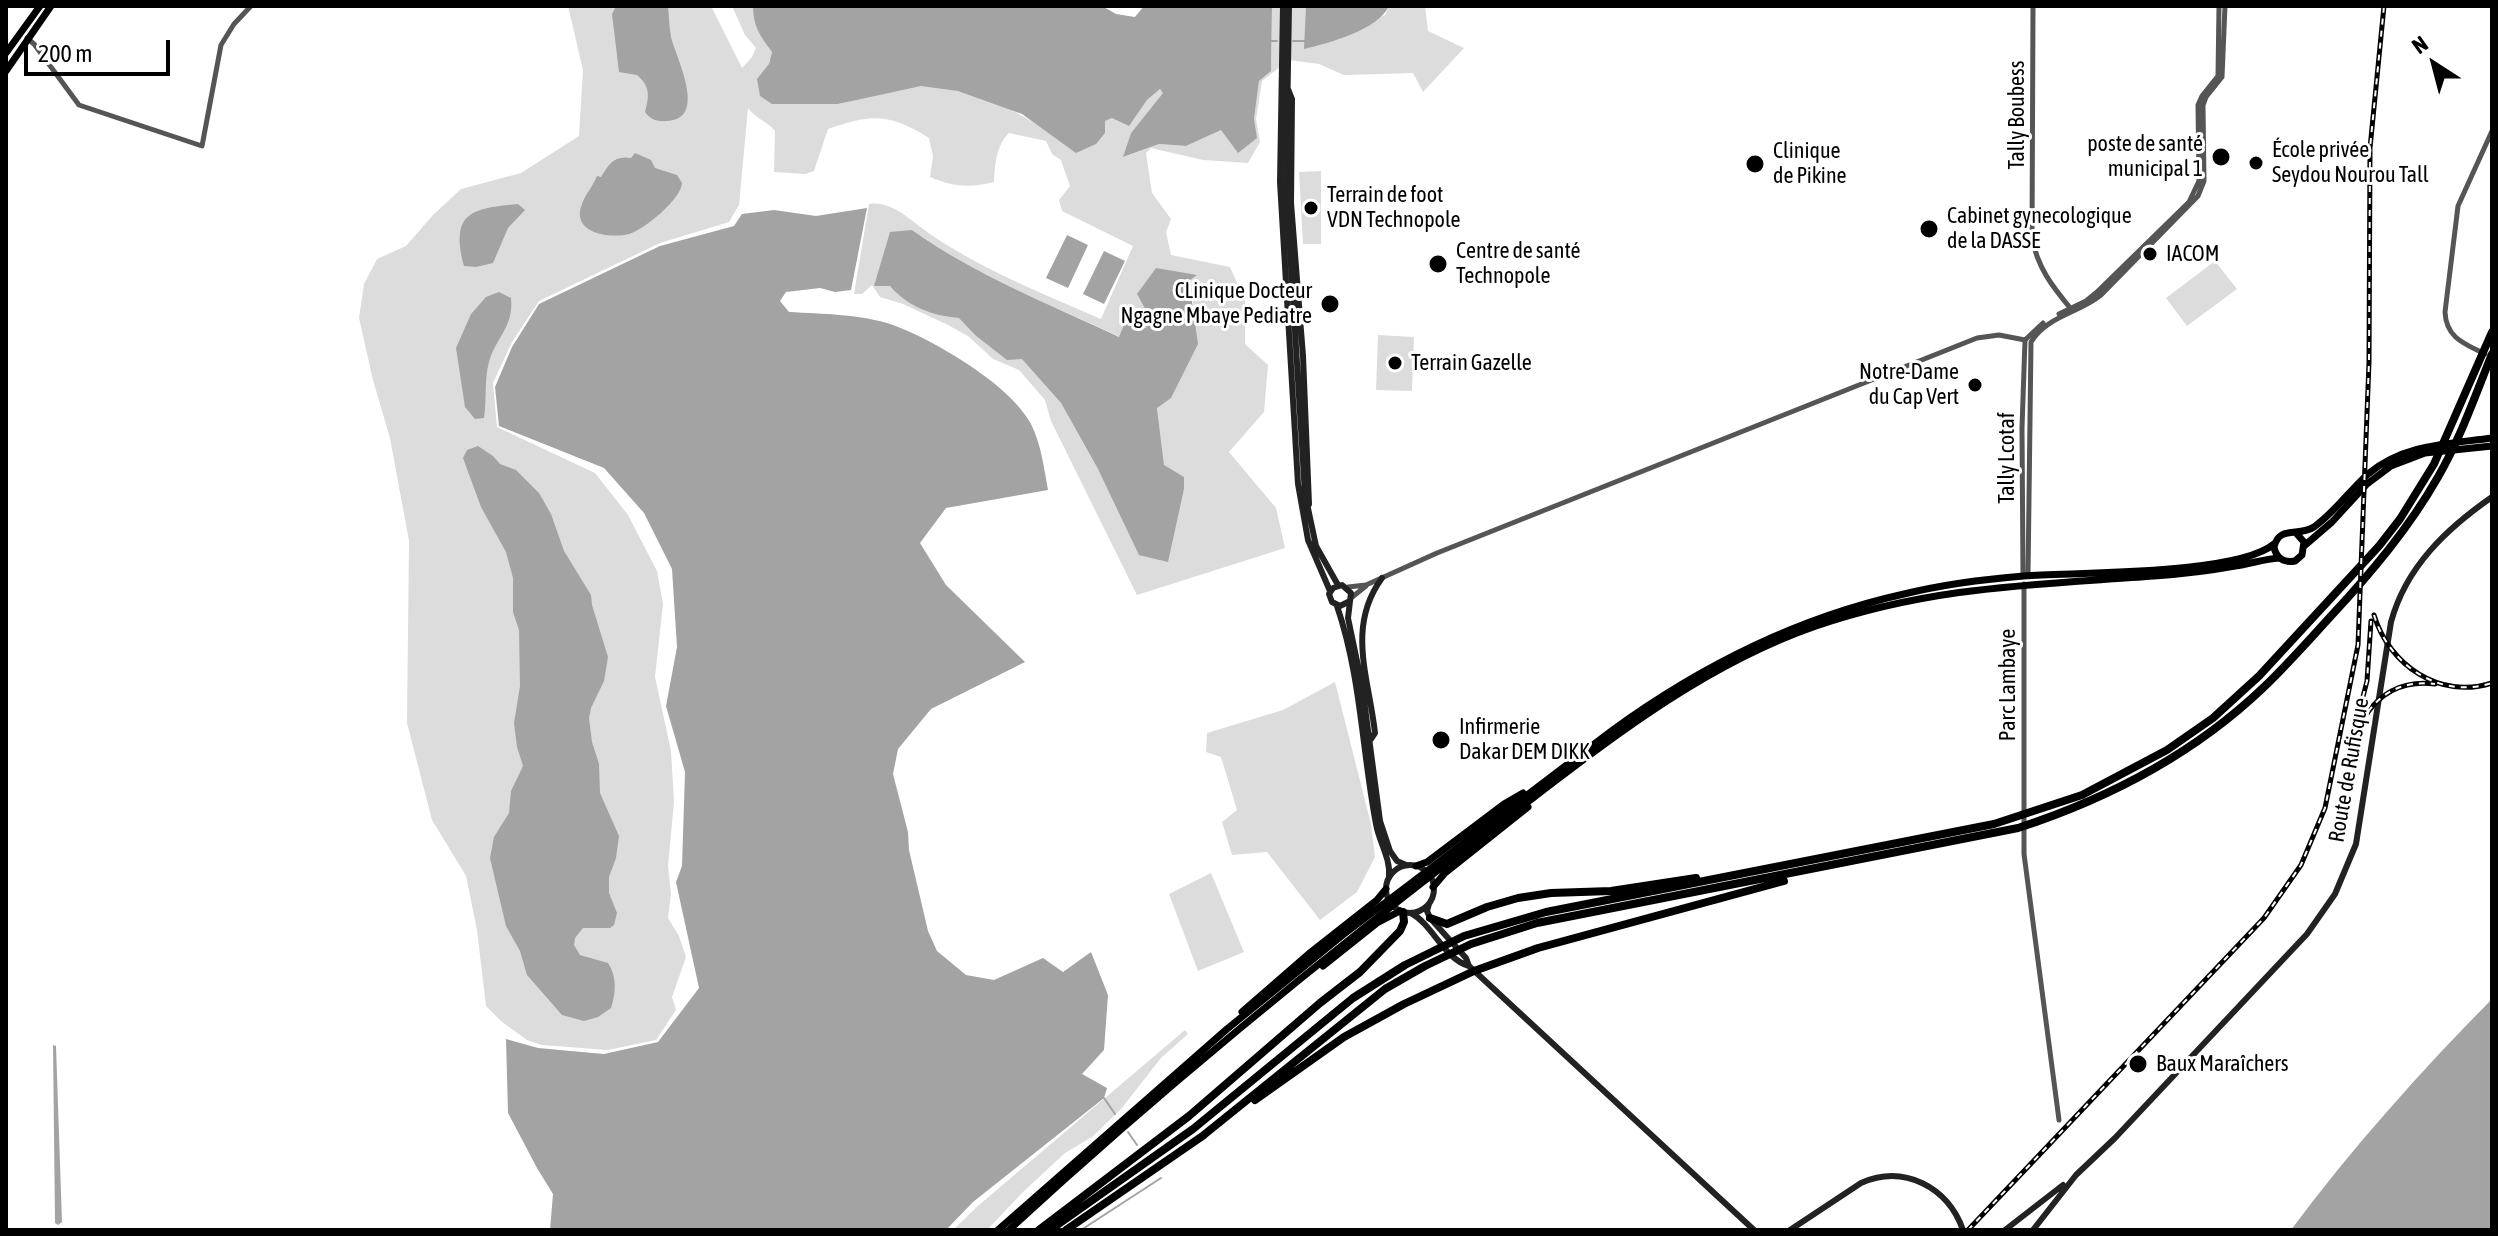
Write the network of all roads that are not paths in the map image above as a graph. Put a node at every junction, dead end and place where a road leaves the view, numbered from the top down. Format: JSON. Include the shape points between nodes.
{"nodes":[{"id":1,"x":40,"y":6,"type":"edge"},
{"id":2,"x":51,"y":6,"type":"edge"},
{"id":3,"x":251,"y":6,"type":"edge"},
{"id":4,"x":1286,"y":6,"type":"edge"},
{"id":5,"x":2033,"y":6,"type":"edge"},
{"id":6,"x":2222,"y":6,"type":"edge"},
{"id":7,"x":20,"y":33,"type":"junction"},
{"id":8,"x":28,"y":39,"type":"junction"},
{"id":9,"x":2221,"y":42,"type":"junction"},
{"id":10,"x":6,"y":53,"type":"edge"},
{"id":11,"x":6,"y":71,"type":"edge"},
{"id":12,"x":1287,"y":88,"type":"junction"},
{"id":13,"x":2492,"y":131,"type":"edge"},
{"id":14,"x":2071,"y":309,"type":"junction"},
{"id":15,"x":2492,"y":332,"type":"edge"},
{"id":16,"x":1302,"y":340,"type":"junction"},
{"id":17,"x":2028,"y":341,"type":"junction"},
{"id":18,"x":1298,"y":360,"type":"junction"},
{"id":19,"x":2487,"y":360,"type":"edge"},
{"id":20,"x":2492,"y":438,"type":"edge"},
{"id":21,"x":2492,"y":446,"type":"edge"},
{"id":22,"x":2381,"y":469,"type":"junction"},
{"id":23,"x":2362,"y":484,"type":"junction"},
{"id":24,"x":2492,"y":497,"type":"edge"},
{"id":25,"x":1306,"y":507,"type":"junction"},
{"id":26,"x":2296,"y":533,"type":"junction"},
{"id":27,"x":2274,"y":544,"type":"junction"},
{"id":28,"x":2304,"y":546,"type":"junction"},
{"id":29,"x":2279,"y":558,"type":"junction"},
{"id":30,"x":1382,"y":578,"type":"junction"},
{"id":31,"x":2025,"y":579,"type":"junction"},
{"id":32,"x":1338,"y":585,"type":"junction"},
{"id":33,"x":1366,"y":585,"type":"junction"},
{"id":34,"x":1348,"y":587,"type":"junction"},
{"id":35,"x":1330,"y":591,"type":"junction"},
{"id":36,"x":1349,"y":600,"type":"junction"},
{"id":37,"x":1337,"y":606,"type":"junction"},
{"id":38,"x":1349,"y":625,"type":"junction"},
{"id":39,"x":1360,"y":644,"type":"junction"},
{"id":40,"x":1371,"y":739,"type":"junction"},
{"id":41,"x":1548,"y":783,"type":"junction"},
{"id":42,"x":1406,"y":865,"type":"junction"},
{"id":43,"x":1416,"y":866,"type":"junction"},
{"id":44,"x":1799,"y":873,"type":"junction"},
{"id":45,"x":1389,"y":877,"type":"junction"},
{"id":46,"x":1708,"y":880,"type":"junction"},
{"id":47,"x":1433,"y":887,"type":"junction"},
{"id":48,"x":1386,"y":889,"type":"junction"},
{"id":49,"x":1430,"y":901,"type":"junction"},
{"id":50,"x":1404,"y":912,"type":"junction"},
{"id":51,"x":1430,"y":918,"type":"junction"},
{"id":52,"x":1472,"y":968,"type":"junction"},
{"id":53,"x":1230,"y":1032,"type":"junction"},
{"id":54,"x":2059,"y":1120,"type":"dead end"},
{"id":55,"x":1200,"y":1138,"type":"junction"},
{"id":56,"x":2076,"y":1175,"type":"junction"},
{"id":57,"x":1962,"y":1228,"type":"edge"},
{"id":58,"x":998,"y":1230,"type":"edge"},
{"id":59,"x":1009,"y":1230,"type":"edge"},
{"id":60,"x":1039,"y":1230,"type":"edge"},
{"id":61,"x":1050,"y":1230,"type":"edge"},
{"id":62,"x":1066,"y":1230,"type":"edge"},
{"id":63,"x":1754,"y":1230,"type":"edge"},
{"id":64,"x":1790,"y":1230,"type":"edge"},
{"id":65,"x":2005,"y":1230,"type":"edge"},
{"id":66,"x":2033,"y":1230,"type":"edge"}],
"edges":[{"from":1,"to":7,"type":"main road"},
{"from":2,"to":8,"type":"main road"},
{"from":3,"to":8,"type":"street","via":[[221,45],[202,146],[79,105]]},
{"from":4,"to":12,"type":"main road"},
{"from":4,"to":35,"type":"main road","via":[[1281,196],[1298,484],[1308,540]]},
{"from":5,"to":14,"type":"street","name":"Tally Boubess","via":[[2032,237],[2046,278]]},
{"from":6,"to":9,"type":"street"},
{"from":7,"to":8,"type":"street"},
{"from":7,"to":10,"type":"main road"},
{"from":8,"to":11,"type":"main road"},
{"from":9,"to":14,"type":"street","via":[[2218,76],[2198,105],[2199,181],[2194,195],[2097,292]]},
{"from":9,"to":17,"type":"street","via":[[2222,77],[2203,105],[2204,181],[2198,196],[2101,295],[2049,323]]},
{"from":12,"to":16,"type":"main road","via":[[1292,99],[1291,203]]},
{"from":12,"to":18,"type":"main road","via":[[1288,227]]},
{"from":13,"to":19,"type":"street","via":[[2458,206],[2445,312],[2454,337]]},
{"from":14,"to":17,"type":"street","via":[[2045,322]]},
{"from":15,"to":19,"type":"highway"},
{"from":16,"to":18,"type":"main road"},
{"from":16,"to":25,"type":"main road","via":[[1310,499]]},
{"from":17,"to":30,"type":"street","via":[[1999,335],[1977,338]]},
{"from":17,"to":31,"type":"street","name":"Tally Lcotaf"},
{"from":18,"to":25,"type":"main road"},
{"from":19,"to":44,"type":"highway","via":[[2446,462],[2379,562],[2264,687],[2203,738],[2118,789],[2018,828]]},
{"from":19,"to":46,"type":"highway","via":[[2434,464],[2379,546],[2259,676],[2167,750],[2108,783],[1994,824]]},
{"from":20,"to":22,"type":"main road","via":[[2417,448]]},
{"from":21,"to":22,"type":"main road","via":[[2425,453]]},
{"from":22,"to":23,"type":"main road"},
{"from":23,"to":26,"type":"main road","via":[[2320,522]]},
{"from":23,"to":28,"type":"main road"},
{"from":24,"to":56,"type":"main road","name":"Route de Rufisque","via":[[2439,539],[2394,609],[2356,844],[2323,914]]},
{"from":25,"to":32,"type":"main road","via":[[1316,546]]},
{"from":26,"to":27,"type":"main road","via":[[2280,535]]},
{"from":26,"to":28,"type":"main road"},
{"from":27,"to":29,"type":"main road"},
{"from":27,"to":31,"type":"main road","via":[[2255,556],[2200,565]]},
{"from":28,"to":29,"type":"main road","via":[[2295,561]]},
{"from":29,"to":31,"type":"main road","via":[[2187,573]]},
{"from":30,"to":33,"type":"street"},
{"from":30,"to":39,"type":"main road","via":[[1364,613]]},
{"from":31,"to":41,"type":"main road","via":[[1867,610],[1775,642],[1674,695]]},
{"from":31,"to":54,"type":"street","name":"Parc Lambaye","via":[[2024,854]]},
{"from":32,"to":34,"type":"main road"},
{"from":32,"to":35,"type":"main road"},
{"from":33,"to":34,"type":"street"},
{"from":33,"to":36,"type":"street"},
{"from":34,"to":36,"type":"main road"},
{"from":35,"to":37,"type":"main road"},
{"from":36,"to":37,"type":"main road"},
{"from":36,"to":38,"type":"main road"},
{"from":37,"to":45,"type":"main road","via":[[1357,685],[1376,827]]},
{"from":38,"to":39,"type":"main road"},
{"from":38,"to":40,"type":"main road"},
{"from":39,"to":40,"type":"main road","via":[[1375,733]]},
{"from":40,"to":42,"type":"main road","via":[[1385,839],[1394,858]]},
{"from":41,"to":43,"type":"main road","via":[[1504,804]]},
{"from":41,"to":47,"type":"main road","via":[[1517,818]]},
{"from":41,"to":53,"type":"main road","via":[[1346,936]]},
{"from":42,"to":43,"type":"main road"},
{"from":42,"to":45,"type":"main road"},
{"from":43,"to":47,"type":"main road","via":[[1427,872]]},
{"from":44,"to":52,"type":"highway"},
{"from":44,"to":55,"type":"highway","via":[[1537,923],[1471,944],[1360,1006]]},
{"from":45,"to":48,"type":"main road"},
{"from":46,"to":51,"type":"highway","via":[[1544,894],[1501,902],[1447,924]]},
{"from":46,"to":61,"type":"highway","via":[[1520,917],[1435,949],[1353,998],[1193,1129]]},
{"from":47,"to":49,"type":"main road"},
{"from":48,"to":50,"type":"main road","via":[[1391,905]]},
{"from":48,"to":53,"type":"main road","via":[[1251,1002]]},
{"from":49,"to":50,"type":"main road","via":[[1422,909]]},
{"from":49,"to":51,"type":"main road"},
{"from":50,"to":52,"type":"main road","via":[[1424,922],[1458,961]]},
{"from":50,"to":53,"type":"main road","via":[[1377,923],[1263,1015]]},
{"from":50,"to":60,"type":"highway","via":[[1400,931],[1360,972],[1189,1116]]},
{"from":51,"to":52,"type":"main road"},
{"from":52,"to":55,"type":"highway","via":[[1344,1037]]},
{"from":52,"to":63,"type":"main road"},
{"from":53,"to":58,"type":"main road"},
{"from":53,"to":59,"type":"main road"},
{"from":55,"to":62,"type":"highway"},
{"from":56,"to":65,"type":"main road","name":"Route de Rufisque"},
{"from":56,"to":66,"type":"main road","name":"Route de Rufisque"},
{"from":57,"to":64,"type":"main road","via":[[1952,1206],[1929,1186],[1882,1176]]}]}
